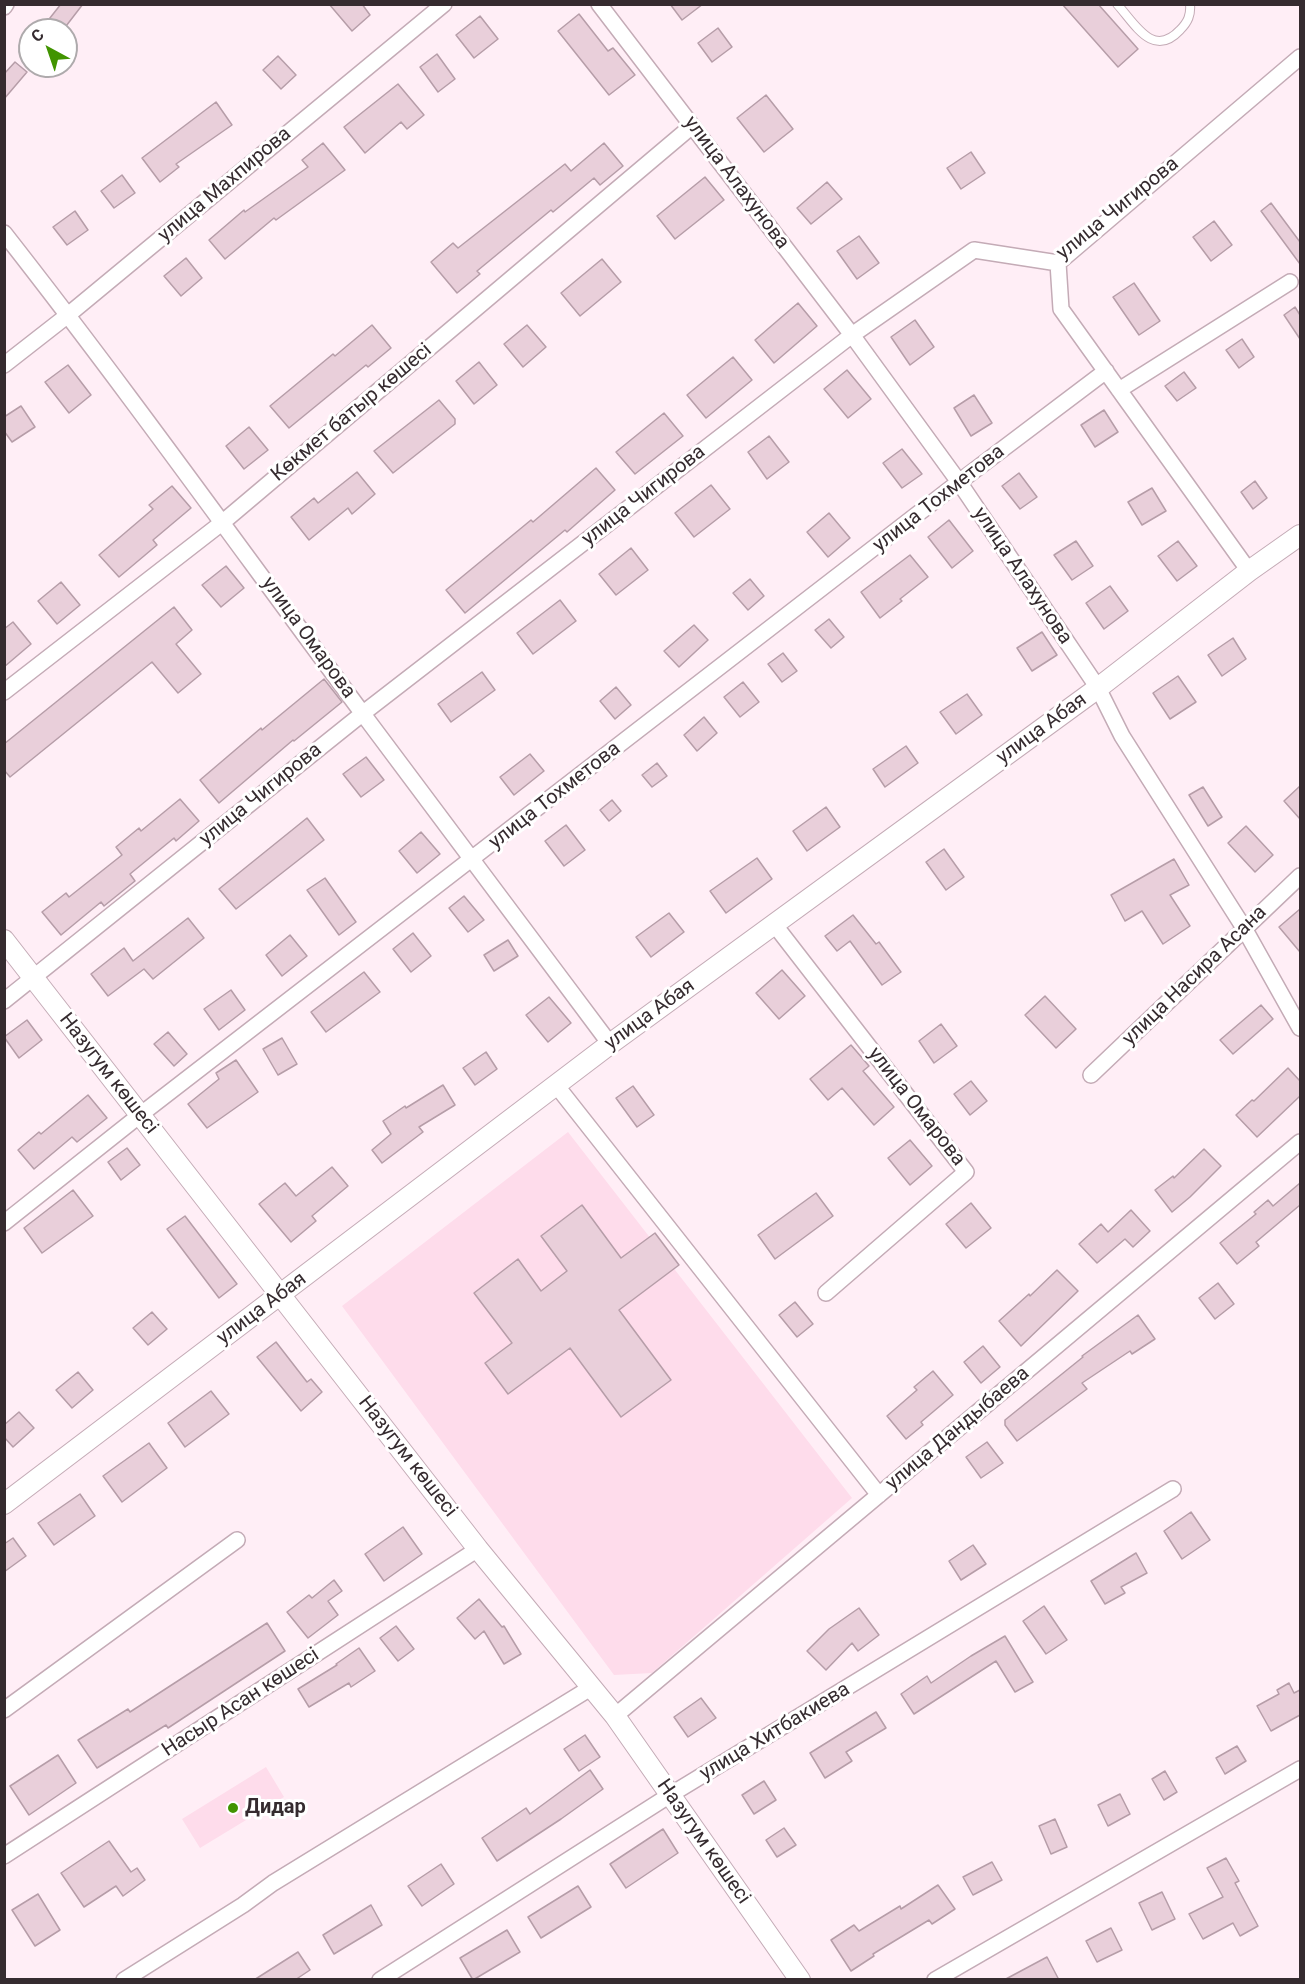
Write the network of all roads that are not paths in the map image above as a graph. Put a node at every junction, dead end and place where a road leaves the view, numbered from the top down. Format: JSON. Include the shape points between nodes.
{"nodes":[{"id":1,"x":444,"y":4,"type":"edge"},
{"id":2,"x":599,"y":4,"type":"edge"},
{"id":3,"x":1117,"y":4,"type":"edge"},
{"id":4,"x":1190,"y":4,"type":"edge"},
{"id":5,"x":1300,"y":57,"type":"edge"},
{"id":6,"x":692,"y":126,"type":"junction"},
{"id":7,"x":4,"y":233,"type":"edge"},
{"id":8,"x":1058,"y":263,"type":"junction"},
{"id":9,"x":1290,"y":282,"type":"dead end"},
{"id":10,"x":68,"y":315,"type":"junction"},
{"id":11,"x":852,"y":335,"type":"junction"},
{"id":12,"x":4,"y":365,"type":"edge"},
{"id":13,"x":1106,"y":371,"type":"junction"},
{"id":14,"x":1119,"y":390,"type":"junction"},
{"id":15,"x":959,"y":482,"type":"junction"},
{"id":16,"x":223,"y":522,"type":"junction"},
{"id":17,"x":1300,"y":535,"type":"edge"},
{"id":18,"x":1248,"y":571,"type":"junction"},
{"id":19,"x":1098,"y":688,"type":"junction"},
{"id":20,"x":4,"y":692,"type":"edge"},
{"id":21,"x":362,"y":714,"type":"junction"},
{"id":22,"x":472,"y":860,"type":"junction"},
{"id":23,"x":1300,"y":876,"type":"edge"},
{"id":24,"x":774,"y":924,"type":"junction"},
{"id":25,"x":1244,"y":928,"type":"junction"},
{"id":26,"x":4,"y":940,"type":"edge"},
{"id":27,"x":33,"y":978,"type":"junction"},
{"id":28,"x":4,"y":1001,"type":"edge"},
{"id":29,"x":1300,"y":1028,"type":"edge"},
{"id":30,"x":610,"y":1044,"type":"junction"},
{"id":31,"x":1091,"y":1076,"type":"dead end"},
{"id":32,"x":556,"y":1085,"type":"junction"},
{"id":33,"x":140,"y":1115,"type":"junction"},
{"id":34,"x":1300,"y":1142,"type":"edge"},
{"id":35,"x":4,"y":1222,"type":"edge"},
{"id":36,"x":826,"y":1293,"type":"dead end"},
{"id":37,"x":281,"y":1295,"type":"junction"},
{"id":38,"x":1173,"y":1489,"type":"dead end"},
{"id":39,"x":879,"y":1495,"type":"junction"},
{"id":40,"x":4,"y":1503,"type":"edge"},
{"id":41,"x":237,"y":1540,"type":"dead end"},
{"id":42,"x":478,"y":1549,"type":"junction"},
{"id":43,"x":592,"y":1687,"type":"junction"},
{"id":44,"x":4,"y":1710,"type":"edge"},
{"id":45,"x":615,"y":1716,"type":"junction"},
{"id":46,"x":1300,"y":1769,"type":"edge"},
{"id":47,"x":670,"y":1795,"type":"junction"},
{"id":48,"x":4,"y":1856,"type":"edge"},
{"id":49,"x":124,"y":1980,"type":"edge"},
{"id":50,"x":380,"y":1980,"type":"edge"},
{"id":51,"x":800,"y":1980,"type":"edge"},
{"id":52,"x":935,"y":1980,"type":"edge"}],
"edges":[{"from":1,"to":10,"type":"street","name":"улица Махпирова"},
{"from":2,"to":6,"type":"street","name":"улица Алахунова"},
{"from":3,"to":4,"type":"lane","via":[[1148,39],[1159,42],[1170,39],[1186,24]]},
{"from":5,"to":8,"type":"street","name":"улица Чигирова"},
{"from":6,"to":11,"type":"street","name":"улица Алахунова"},
{"from":6,"to":16,"type":"street","name":"Көкмет батыр көшесі"},
{"from":7,"to":10,"type":"street","name":"улица Омарова"},
{"from":8,"to":11,"type":"street","name":"улица Чигирова","via":[[974,250]]},
{"from":8,"to":13,"type":"street","via":[[1061,309]]},
{"from":9,"to":14,"type":"street"},
{"from":10,"to":12,"type":"street","name":"улица Махпирова"},
{"from":10,"to":16,"type":"street","name":"улица Омарова"},
{"from":11,"to":15,"type":"street","name":"улица Алахунова"},
{"from":11,"to":21,"type":"street","name":"улица Чигирова"},
{"from":13,"to":14,"type":"street"},
{"from":13,"to":15,"type":"street","name":"улица Тохметова"},
{"from":14,"to":18,"type":"street"},
{"from":15,"to":19,"type":"street","name":"улица Алахунова"},
{"from":15,"to":22,"type":"street","name":"улица Тохметова"},
{"from":16,"to":20,"type":"street","name":"Көкмет батыр көшесі"},
{"from":16,"to":21,"type":"street","name":"улица Омарова"},
{"from":17,"to":18,"type":"street","name":"улица Абая"},
{"from":18,"to":19,"type":"street","name":"улица Абая"},
{"from":19,"to":24,"type":"street","name":"улица Абая"},
{"from":19,"to":25,"type":"street","name":"улица Алахунова","via":[[1122,736]]},
{"from":21,"to":22,"type":"street","name":"улица Омарова"},
{"from":21,"to":27,"type":"street","name":"улица Чигирова"},
{"from":22,"to":30,"type":"street","name":"улица Омарова"},
{"from":22,"to":33,"type":"street","name":"улица Тохметова"},
{"from":23,"to":25,"type":"street","name":"улица Насира Асана"},
{"from":24,"to":30,"type":"street","name":"улица Абая"},
{"from":24,"to":36,"type":"street","name":"улица Омарова","via":[[966,1172]]},
{"from":25,"to":29,"type":"street","name":"улица Алахунова"},
{"from":25,"to":31,"type":"street","name":"улица Насира Асана"},
{"from":26,"to":27,"type":"street","name":"Назугум көшесі"},
{"from":27,"to":28,"type":"street","name":"улица Чигирова"},
{"from":27,"to":33,"type":"street","name":"Назугум көшесі"},
{"from":30,"to":32,"type":"street","name":"улица Абая"},
{"from":32,"to":37,"type":"street","name":"улица Абая"},
{"from":32,"to":39,"type":"street"},
{"from":33,"to":35,"type":"street","name":"улица Тохметова"},
{"from":33,"to":37,"type":"street","name":"Назугум көшесі"},
{"from":34,"to":39,"type":"street","name":"улица Дандыбаева"},
{"from":37,"to":40,"type":"street","name":"улица Абая"},
{"from":37,"to":42,"type":"street","name":"Назугум көшесі"},
{"from":38,"to":47,"type":"street","name":"улица Хитбакиева"},
{"from":39,"to":45,"type":"street","name":"улица Дандыбаева"},
{"from":41,"to":44,"type":"street"},
{"from":42,"to":43,"type":"street","name":"Назугум көшесі"},
{"from":42,"to":48,"type":"street","name":"Насыр Асан көшесі"},
{"from":43,"to":45,"type":"street","name":"Назугум көшесі"},
{"from":43,"to":49,"type":"street","via":[[273,1883]]},
{"from":45,"to":47,"type":"street","name":"Назугум көшесі"},
{"from":46,"to":52,"type":"street"},
{"from":47,"to":50,"type":"street","name":"улица Хитбакиева"},
{"from":47,"to":51,"type":"street","name":"Назугум көшесі"}]}
